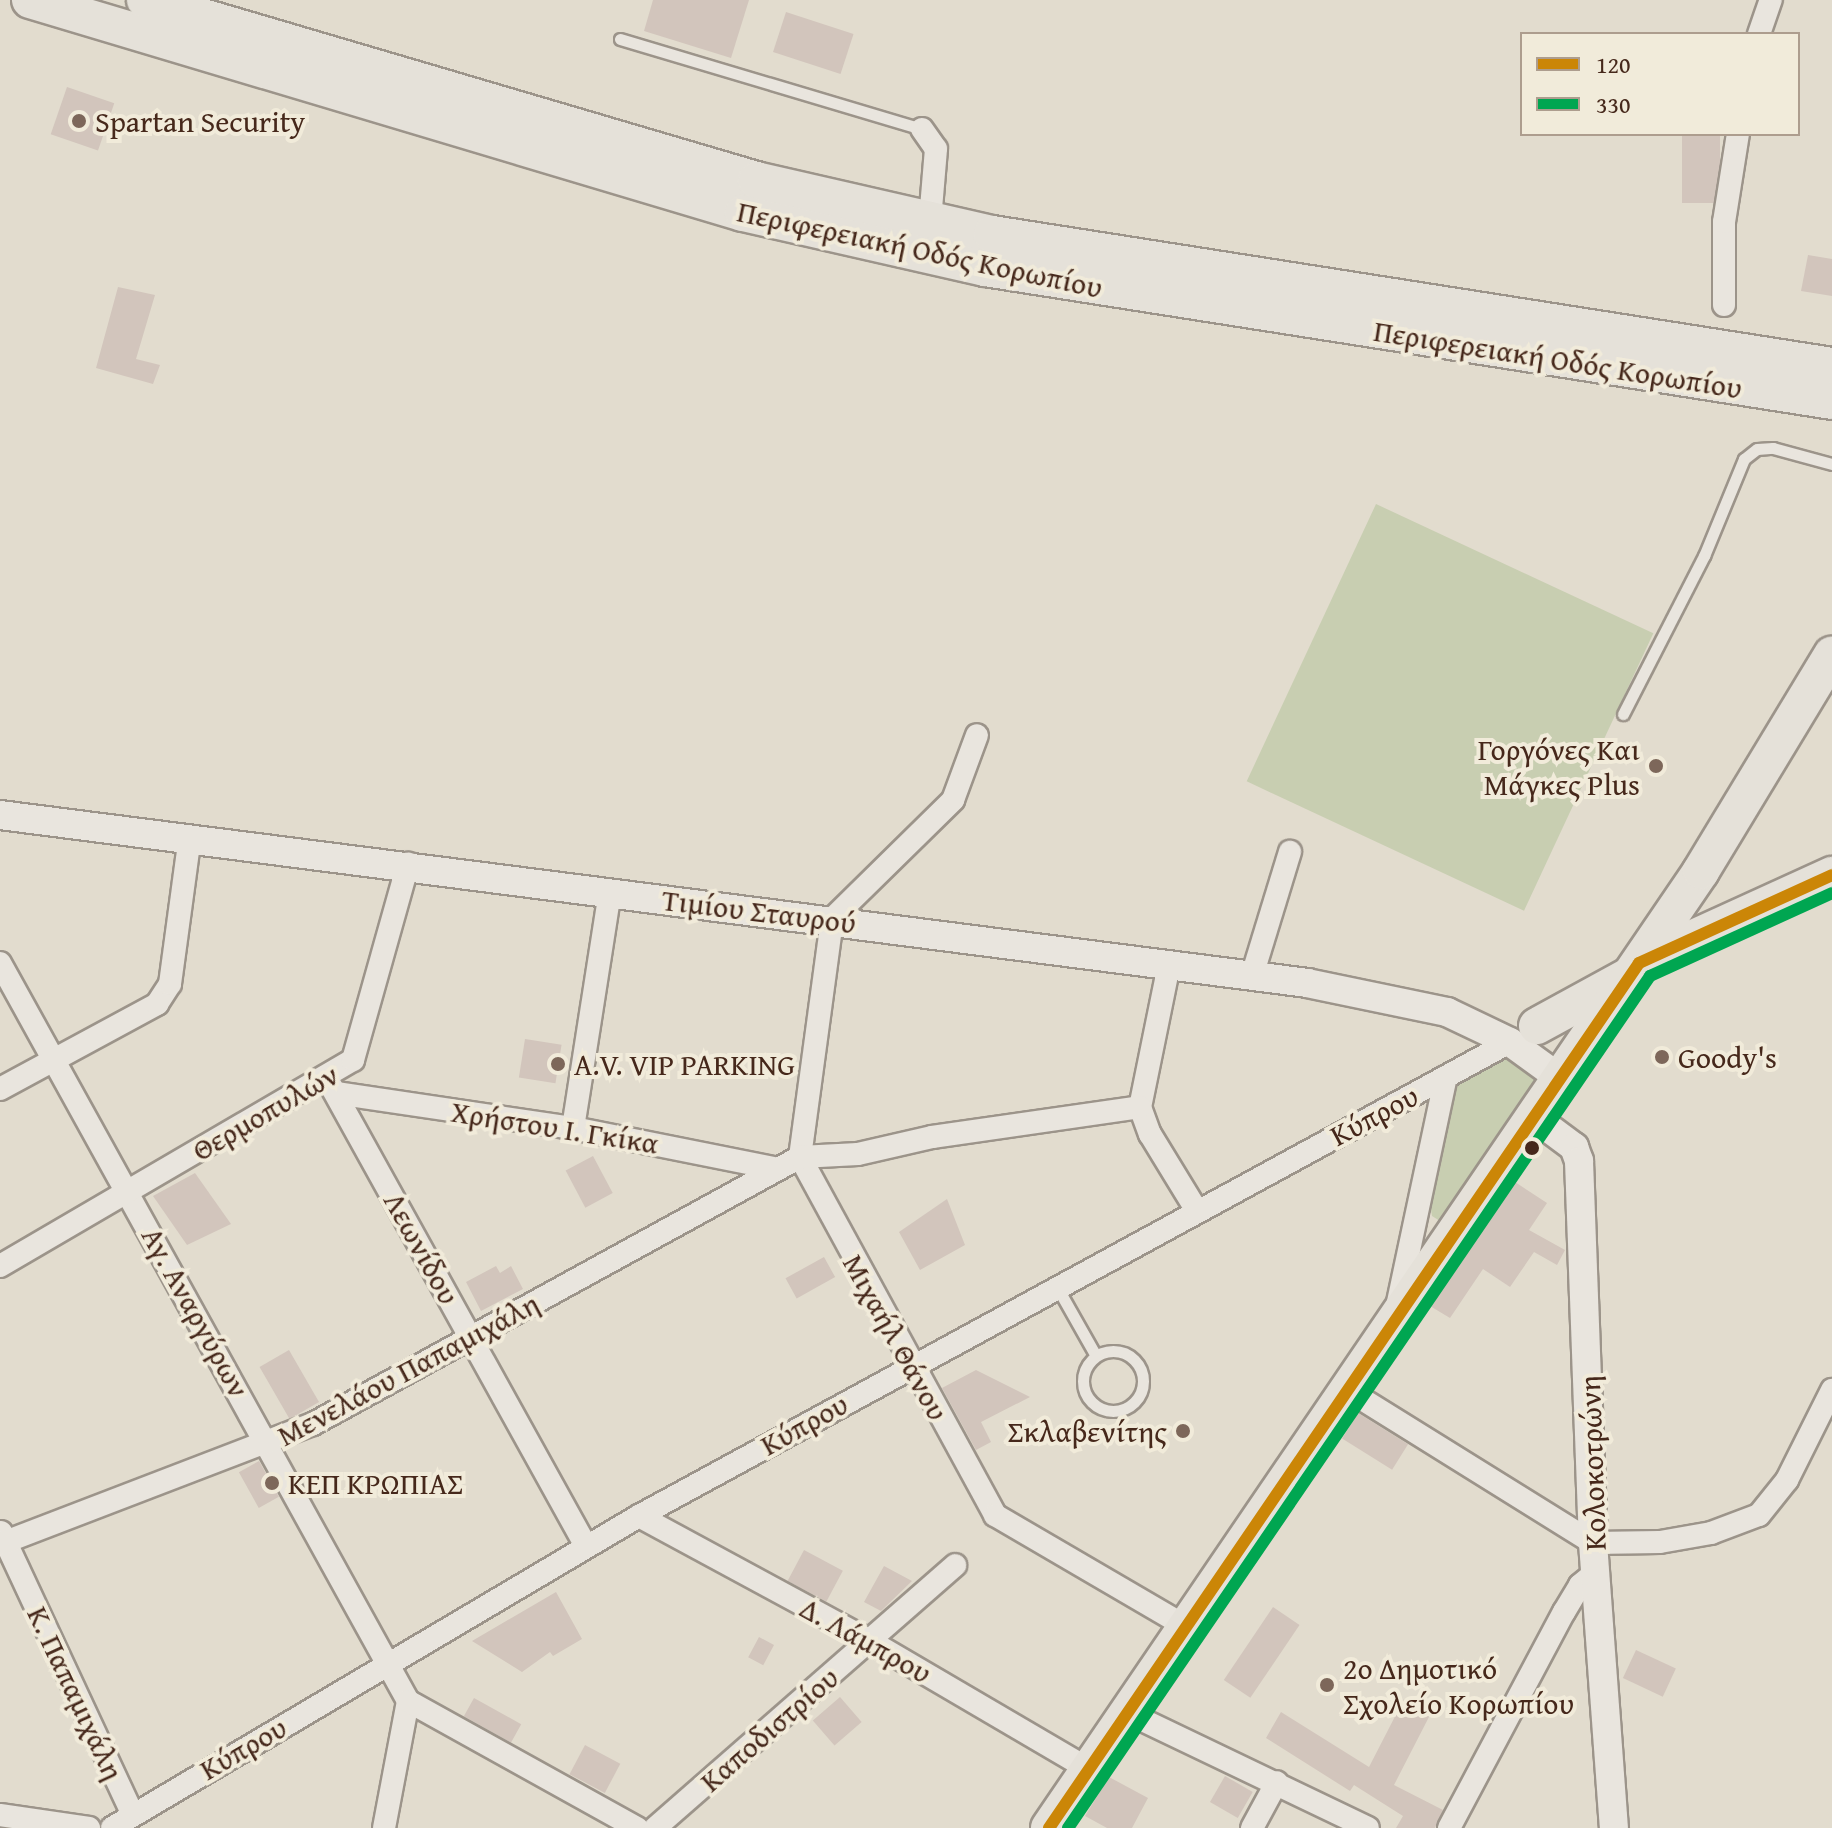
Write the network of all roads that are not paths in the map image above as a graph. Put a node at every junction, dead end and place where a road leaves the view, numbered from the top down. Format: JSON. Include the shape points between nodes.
{"nodes":[{"id":1,"x":30,"y":0,"type":"edge"},
{"id":2,"x":145,"y":0,"type":"edge"},
{"id":3,"x":1771,"y":0,"type":"edge"},
{"id":4,"x":1760,"y":32,"type":"edge"},
{"id":5,"x":620,"y":39,"type":"dead end"},
{"id":6,"x":922,"y":129,"type":"joint"},
{"id":7,"x":1738,"y":136,"type":"edge"},
{"id":8,"x":930,"y":220,"type":"junction"},
{"id":9,"x":1724,"y":305,"type":"dead end"},
{"id":10,"x":1832,"y":366,"type":"edge"},
{"id":11,"x":1832,"y":401,"type":"edge"},
{"id":12,"x":1832,"y":464,"type":"edge"},
{"id":13,"x":1832,"y":655,"type":"edge"},
{"id":14,"x":1623,"y":714,"type":"dead end"},
{"id":15,"x":977,"y":735,"type":"dead end"},
{"id":16,"x":0,"y":815,"type":"edge"},
{"id":17,"x":190,"y":837,"type":"junction"},
{"id":18,"x":1290,"y":852,"type":"dead end"},
{"id":19,"x":408,"y":864,"type":"junction"},
{"id":20,"x":1832,"y":875,"type":"edge"},
{"id":21,"x":610,"y":892,"type":"junction"},
{"id":22,"x":832,"y":919,"type":"junction"},
{"id":23,"x":0,"y":963,"type":"edge"},
{"id":24,"x":1169,"y":965,"type":"junction"},
{"id":25,"x":1636,"y":969,"type":"junction"},
{"id":26,"x":1252,"y":976,"type":"junction"},
{"id":27,"x":1523,"y":1034,"type":"junction"},
{"id":28,"x":58,"y":1059,"type":"junction"},
{"id":29,"x":1570,"y":1067,"type":"junction"},
{"id":30,"x":1446,"y":1077,"type":"junction"},
{"id":31,"x":331,"y":1085,"type":"junction"},
{"id":32,"x":0,"y":1089,"type":"edge"},
{"id":33,"x":1140,"y":1107,"type":"junction"},
{"id":34,"x":1535,"y":1118,"type":"junction"},
{"id":35,"x":573,"y":1128,"type":"junction"},
{"id":36,"x":800,"y":1157,"type":"junction"},
{"id":37,"x":773,"y":1168,"type":"junction"},
{"id":38,"x":130,"y":1191,"type":"junction"},
{"id":39,"x":1197,"y":1211,"type":"junction"},
{"id":40,"x":0,"y":1266,"type":"edge"},
{"id":41,"x":1057,"y":1286,"type":"junction"},
{"id":42,"x":1401,"y":1317,"type":"junction"},
{"id":43,"x":472,"y":1338,"type":"junction"},
{"id":44,"x":1096,"y":1356,"type":"junction"},
{"id":45,"x":909,"y":1366,"type":"junction"},
{"id":46,"x":1832,"y":1390,"type":"edge"},
{"id":47,"x":1349,"y":1391,"type":"junction"},
{"id":48,"x":267,"y":1444,"type":"junction"},
{"id":49,"x":639,"y":1516,"type":"junction"},
{"id":50,"x":2,"y":1539,"type":"edge"},
{"id":51,"x":1593,"y":1543,"type":"junction"},
{"id":52,"x":586,"y":1546,"type":"junction"},
{"id":53,"x":955,"y":1565,"type":"dead end"},
{"id":54,"x":1596,"y":1572,"type":"junction"},
{"id":55,"x":1187,"y":1627,"type":"junction"},
{"id":56,"x":870,"y":1641,"type":"junction"},
{"id":57,"x":387,"y":1663,"type":"junction"},
{"id":58,"x":408,"y":1701,"type":"junction"},
{"id":59,"x":1128,"y":1713,"type":"junction"},
{"id":60,"x":1090,"y":1770,"type":"junction"},
{"id":61,"x":1277,"y":1782,"type":"junction"},
{"id":62,"x":132,"y":1813,"type":"junction"},
{"id":63,"x":0,"y":1815,"type":"edge"},
{"id":64,"x":89,"y":1828,"type":"edge"},
{"id":65,"x":112,"y":1828,"type":"edge"},
{"id":66,"x":384,"y":1828,"type":"edge"},
{"id":67,"x":637,"y":1828,"type":"edge"},
{"id":68,"x":655,"y":1828,"type":"edge"},
{"id":69,"x":1049,"y":1828,"type":"edge"},
{"id":70,"x":1252,"y":1828,"type":"edge"},
{"id":71,"x":1368,"y":1828,"type":"edge"},
{"id":72,"x":1449,"y":1828,"type":"edge"},
{"id":73,"x":1614,"y":1828,"type":"edge"}],
"edges":[{"from":1,"to":11,"type":"main road","name":"Περιφερειακή Οδός Κορωπίου","via":[[743,213],[942,259]]},
{"from":2,"to":8,"type":"main road","name":"Περιφερειακή Οδός Κορωπίου","via":[[756,180]]},
{"from":3,"to":4,"type":"street"},
{"from":5,"to":6,"type":"lane"},
{"from":6,"to":8,"type":"street","via":[[933,139],[937,160]]},
{"from":7,"to":9,"type":"street","via":[[1724,222]]},
{"from":8,"to":10,"type":"main road","name":"Περιφερειακή Οδός Κορωπίου","via":[[1144,260]]},
{"from":12,"to":14,"type":"lane","via":[[1773,448],[1757,449],[1744,459],[1704,556]]},
{"from":13,"to":25,"type":"main road"},
{"from":15,"to":22,"type":"street","via":[[953,800]]},
{"from":16,"to":17,"type":"street","name":"Τιμίου Σταυρού"},
{"from":17,"to":19,"type":"street","name":"Τιμίου Σταυρού"},
{"from":17,"to":28,"type":"street","via":[[170,984],[157,1004]]},
{"from":18,"to":26,"type":"street"},
{"from":19,"to":21,"type":"street","name":"Τιμίου Σταυρού"},
{"from":19,"to":31,"type":"street","name":"Θερμοπυλών","via":[[360,1050]]},
{"from":20,"to":25,"type":"main road"},
{"from":21,"to":22,"type":"street","name":"Τιμίου Σταυρού"},
{"from":21,"to":35,"type":"street"},
{"from":22,"to":24,"type":"street","name":"Τιμίου Σταυρού"},
{"from":22,"to":36,"type":"street"},
{"from":23,"to":28,"type":"street","name":"Αγ. Αναργύρων"},
{"from":24,"to":26,"type":"street","name":"Τιμίου Σταυρού"},
{"from":24,"to":33,"type":"street"},
{"from":25,"to":27,"type":"main road"},
{"from":25,"to":29,"type":"main road"},
{"from":26,"to":27,"type":"street","name":"Τιμίου Σταυρού","via":[[1447,1012]]},
{"from":27,"to":29,"type":"street","name":"Τιμίου Σταυρού"},
{"from":27,"to":30,"type":"street","name":"Κύπρου"},
{"from":28,"to":32,"type":"street"},
{"from":28,"to":38,"type":"street","name":"Αγ. Αναργύρων"},
{"from":29,"to":34,"type":"main road"},
{"from":30,"to":39,"type":"street","name":"Κύπρου"},
{"from":30,"to":42,"type":"street"},
{"from":31,"to":35,"type":"street","name":"Χρήστου Ι. Γκίκα"},
{"from":31,"to":38,"type":"street","name":"Θερμοπυλών"},
{"from":31,"to":43,"type":"street","name":"Λεωνίδου"},
{"from":33,"to":36,"type":"street","name":"Μενελάου Παπαμιχάλη","via":[[932,1137],[858,1154]]},
{"from":33,"to":39,"type":"street","via":[[1150,1134]]},
{"from":34,"to":42,"type":"main road"},
{"from":34,"to":51,"type":"street","name":"Κολοκοτρώνη","via":[[1574,1147],[1579,1161]]},
{"from":35,"to":37,"type":"street","name":"Χρήστου Ι. Γκίκα"},
{"from":36,"to":37,"type":"street","name":"Μενελάου Παπαμιχάλη"},
{"from":36,"to":45,"type":"street","name":"Μιχαήλ Θάνου"},
{"from":37,"to":43,"type":"street","name":"Μενελάου Παπαμιχάλη"},
{"from":38,"to":40,"type":"street","name":"Θερμοπυλών"},
{"from":38,"to":48,"type":"street","name":"Αγ. Αναργύρων"},
{"from":39,"to":41,"type":"street","name":"Κύπρου"},
{"from":41,"to":44,"type":"lane"},
{"from":41,"to":45,"type":"street","name":"Κύπρου"},
{"from":42,"to":47,"type":"main road"},
{"from":43,"to":48,"type":"street","name":"Μενελάου Παπαμιχάλη"},
{"from":43,"to":52,"type":"street","name":"Λεωνίδου"},
{"from":44,"to":44,"type":"lane","via":[[1114,1351],[1137,1365],[1141,1392],[1129,1406],[1109,1411],[1091,1402],[1084,1373]]},
{"from":45,"to":49,"type":"street","name":"Κύπρου"},
{"from":45,"to":55,"type":"street","name":"Μιχαήλ Θάνου","via":[[995,1515]]},
{"from":46,"to":51,"type":"street","via":[[1787,1480],[1759,1515],[1711,1533],[1660,1542]]},
{"from":47,"to":51,"type":"street"},
{"from":47,"to":55,"type":"main road"},
{"from":48,"to":50,"type":"street","name":"Μενελάου Παπαμιχάλη"},
{"from":48,"to":57,"type":"street","name":"Αγ. Αναργύρων"},
{"from":49,"to":52,"type":"street","name":"Κύπρου"},
{"from":49,"to":56,"type":"street","name":"Δ. Λάμπρου"},
{"from":50,"to":62,"type":"street","name":"Κ. Παπαμιχάλη"},
{"from":51,"to":54,"type":"street","name":"Κολοκοτρώνη"},
{"from":52,"to":57,"type":"street","name":"Κύπρου"},
{"from":53,"to":56,"type":"street","name":"Καποδιστρίου"},
{"from":54,"to":72,"type":"street","via":[[1580,1585],[1564,1612]]},
{"from":54,"to":73,"type":"street","name":"Κολοκοτρώνη"},
{"from":55,"to":59,"type":"main road"},
{"from":56,"to":60,"type":"street","name":"Δ. Λάμπρου"},
{"from":56,"to":68,"type":"street","name":"Καποδιστρίου"},
{"from":57,"to":58,"type":"street","name":"Αγ. Αναργύρων"},
{"from":57,"to":62,"type":"street","name":"Κύπρου"},
{"from":58,"to":66,"type":"street"},
{"from":58,"to":67,"type":"street"},
{"from":59,"to":60,"type":"main road"},
{"from":59,"to":61,"type":"street"},
{"from":60,"to":69,"type":"main road"},
{"from":61,"to":70,"type":"street"},
{"from":61,"to":71,"type":"street"},
{"from":62,"to":65,"type":"street","name":"Κύπρου"},
{"from":63,"to":64,"type":"street"}]}
